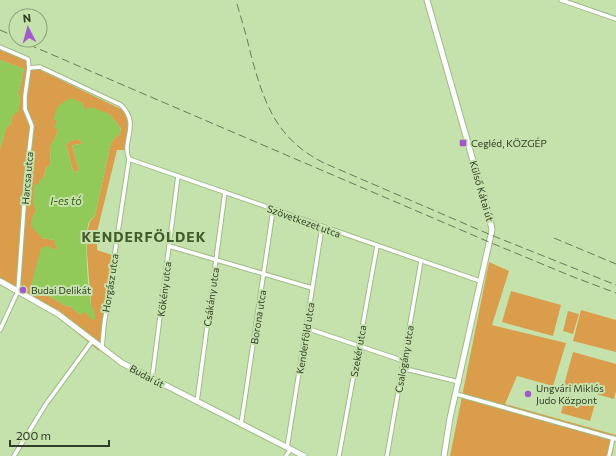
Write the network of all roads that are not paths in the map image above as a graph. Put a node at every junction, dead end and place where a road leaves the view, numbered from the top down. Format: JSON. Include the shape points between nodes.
{"nodes":[{"id":1,"x":427,"y":0,"type":"edge"},
{"id":2,"x":561,"y":0,"type":"edge"},
{"id":3,"x":616,"y":19,"type":"edge"},
{"id":4,"x":0,"y":47,"type":"edge"},
{"id":5,"x":29,"y":68,"type":"junction"},
{"id":6,"x":129,"y":159,"type":"junction"},
{"id":7,"x":178,"y":176,"type":"junction"},
{"id":8,"x":225,"y":192,"type":"junction"},
{"id":9,"x":273,"y":210,"type":"junction"},
{"id":10,"x":322,"y":227,"type":"junction"},
{"id":11,"x":169,"y":246,"type":"junction"},
{"id":12,"x":377,"y":246,"type":"junction"},
{"id":13,"x":216,"y":260,"type":"junction"},
{"id":14,"x":421,"y":261,"type":"junction"},
{"id":15,"x":264,"y":274,"type":"junction"},
{"id":16,"x":0,"y":281,"type":"edge"},
{"id":17,"x":480,"y":281,"type":"junction"},
{"id":18,"x":312,"y":288,"type":"junction"},
{"id":19,"x":18,"y":291,"type":"junction"},
{"id":20,"x":306,"y":328,"type":"junction"},
{"id":21,"x":0,"y":330,"type":"edge"},
{"id":22,"x":93,"y":340,"type":"junction"},
{"id":23,"x":359,"y":345,"type":"junction"},
{"id":24,"x":102,"y":348,"type":"junction"},
{"id":25,"x":404,"y":361,"type":"junction"},
{"id":26,"x":402,"y":368,"type":"junction"},
{"id":27,"x":152,"y":379,"type":"junction"},
{"id":28,"x":459,"y":382,"type":"junction"},
{"id":29,"x":456,"y":394,"type":"junction"},
{"id":30,"x":198,"y":402,"type":"junction"},
{"id":31,"x":241,"y":425,"type":"junction"},
{"id":32,"x":615,"y":438,"type":"edge"},
{"id":33,"x":289,"y":449,"type":"junction"},
{"id":34,"x":14,"y":456,"type":"edge"},
{"id":35,"x":286,"y":456,"type":"edge"},
{"id":36,"x":304,"y":456,"type":"edge"},
{"id":37,"x":339,"y":456,"type":"edge"},
{"id":38,"x":387,"y":456,"type":"edge"},
{"id":39,"x":444,"y":456,"type":"edge"},
{"id":40,"x":609,"y":456,"type":"edge"}],
"edges":[{"from":1,"to":17,"type":"main road","name":"Külső Kátai út","via":[[490,220],[492,233]]},
{"from":2,"to":3,"type":"street"},
{"from":4,"to":5,"type":"street","via":[[28,59]]},
{"from":5,"to":6,"type":"street","name":"Horgász utca","via":[[40,67],[121,105],[128,112],[131,124],[127,154]]},
{"from":5,"to":19,"type":"street","name":"Harcsa utca","via":[[25,109],[32,126]]},
{"from":6,"to":7,"type":"street","name":"Szövetkezet utca"},
{"from":6,"to":24,"type":"street","name":"Horgász utca"},
{"from":7,"to":8,"type":"street","name":"Szövetkezet utca"},
{"from":7,"to":11,"type":"street","name":"Kökény utca"},
{"from":8,"to":9,"type":"street","name":"Szövetkezet utca"},
{"from":8,"to":13,"type":"street","name":"Csákány utca"},
{"from":9,"to":10,"type":"street","name":"Szövetkezet utca"},
{"from":9,"to":15,"type":"street","name":"Borona utca"},
{"from":10,"to":12,"type":"street","name":"Szövetkezet utca"},
{"from":10,"to":18,"type":"street","name":"Kenderföld utca"},
{"from":11,"to":13,"type":"street"},
{"from":11,"to":27,"type":"street","name":"Kökény utca"},
{"from":12,"to":14,"type":"street","name":"Szövetkezet utca"},
{"from":12,"to":23,"type":"street","name":"Szekér utca"},
{"from":13,"to":15,"type":"street"},
{"from":13,"to":30,"type":"street","name":"Csákány utca"},
{"from":14,"to":17,"type":"street","name":"Szövetkezet utca"},
{"from":14,"to":25,"type":"street","name":"Csalogány utca"},
{"from":15,"to":18,"type":"street"},
{"from":15,"to":31,"type":"street","name":"Borona utca"},
{"from":16,"to":19,"type":"main road","name":"Budai út"},
{"from":17,"to":28,"type":"main road","name":"Külső Kátai út"},
{"from":18,"to":20,"type":"street","name":"Kenderföld utca"},
{"from":19,"to":21,"type":"street"},
{"from":19,"to":22,"type":"main road","name":"Budai út","via":[[58,314]]},
{"from":20,"to":23,"type":"street"},
{"from":20,"to":33,"type":"street","name":"Kenderföld utca"},
{"from":22,"to":24,"type":"main road","name":"Budai út"},
{"from":22,"to":34,"type":"street","via":[[46,404]]},
{"from":23,"to":25,"type":"street"},
{"from":23,"to":37,"type":"street","name":"Szekér utca"},
{"from":24,"to":27,"type":"main road","name":"Budai út","via":[[122,363]]},
{"from":25,"to":26,"type":"street","name":"Csalogány utca"},
{"from":26,"to":28,"type":"street"},
{"from":26,"to":38,"type":"street","name":"Csalogány utca"},
{"from":27,"to":30,"type":"main road","name":"Budai út"},
{"from":28,"to":29,"type":"main road","name":"Külső Kátai út"},
{"from":29,"to":32,"type":"street"},
{"from":29,"to":39,"type":"main road","name":"Külső Kátai út"},
{"from":30,"to":31,"type":"main road","name":"Budai út"},
{"from":31,"to":33,"type":"main road","name":"Budai út"},
{"from":32,"to":40,"type":"street"},
{"from":33,"to":35,"type":"street"},
{"from":33,"to":36,"type":"main road","name":"Budai út"}]}
